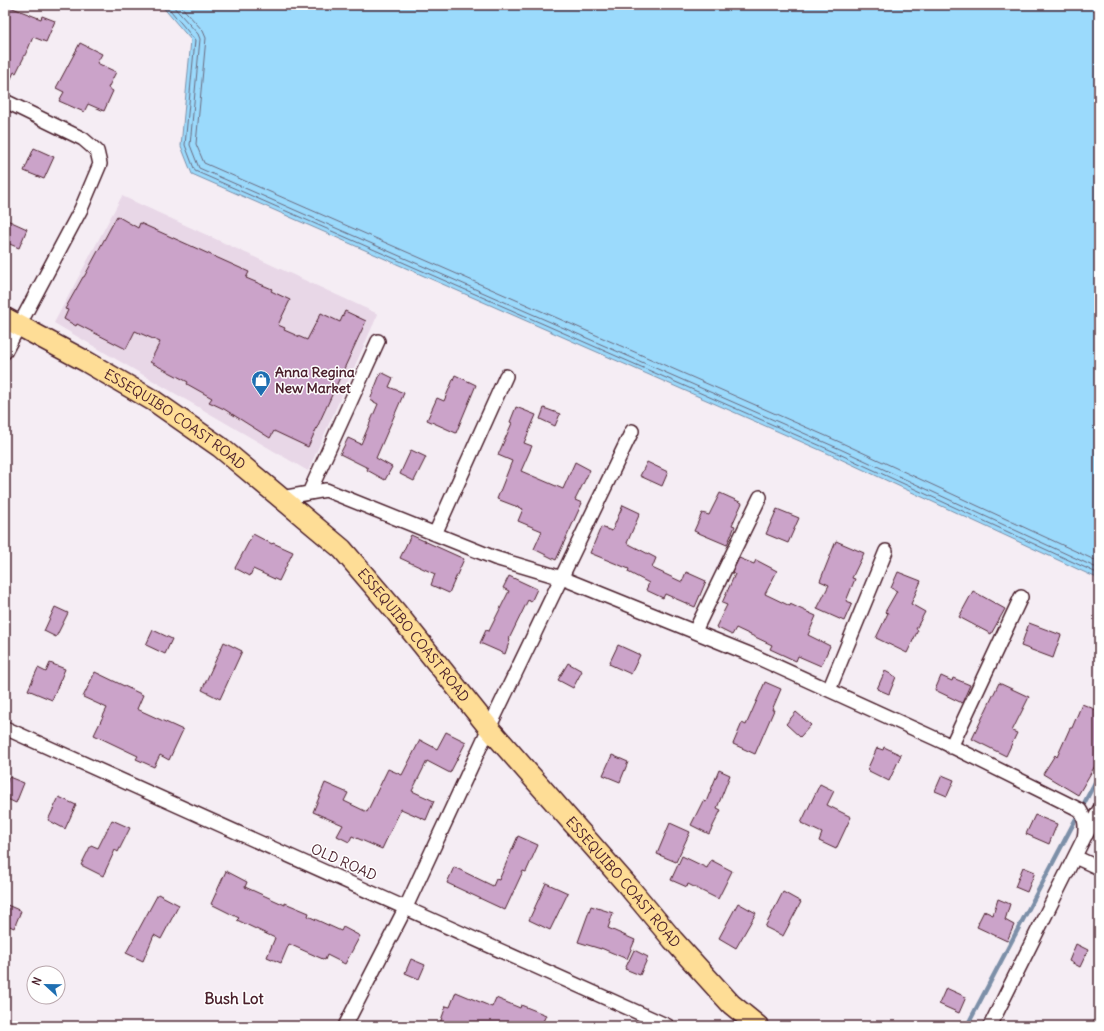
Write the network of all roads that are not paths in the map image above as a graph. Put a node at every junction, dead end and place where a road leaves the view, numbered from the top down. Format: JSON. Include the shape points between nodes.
{"nodes":[{"id":1,"x":5,"y":101,"type":"edge"},
{"id":2,"x":12,"y":322,"type":"edge"},
{"id":3,"x":378,"y":341,"type":"dead end"},
{"id":4,"x":5,"y":352,"type":"edge"},
{"id":5,"x":506,"y":376,"type":"dead end"},
{"id":6,"x":632,"y":431,"type":"dead end"},
{"id":7,"x":309,"y":493,"type":"junction"},
{"id":8,"x":760,"y":497,"type":"dead end"},
{"id":9,"x":281,"y":498,"type":"junction"},
{"id":10,"x":435,"y":534,"type":"junction"},
{"id":11,"x":886,"y":551,"type":"dead end"},
{"id":12,"x":562,"y":578,"type":"junction"},
{"id":13,"x":1021,"y":597,"type":"dead end"},
{"id":14,"x":695,"y":631,"type":"junction"},
{"id":15,"x":828,"y":690,"type":"junction"},
{"id":16,"x":5,"y":728,"type":"edge"},
{"id":17,"x":489,"y":728,"type":"junction"},
{"id":18,"x":951,"y":747,"type":"junction"},
{"id":19,"x":1099,"y":810,"type":"edge"},
{"id":20,"x":1084,"y":838,"type":"junction"},
{"id":21,"x":1075,"y":857,"type":"junction"},
{"id":22,"x":1099,"y":868,"type":"edge"},
{"id":23,"x":406,"y":907,"type":"junction"},
{"id":24,"x":345,"y":1026,"type":"edge"},
{"id":25,"x":668,"y":1026,"type":"edge"},
{"id":26,"x":758,"y":1026,"type":"edge"},
{"id":27,"x":990,"y":1026,"type":"edge"}],
"edges":[{"from":1,"to":2,"type":"street","via":[[83,139],[97,152],[100,164],[81,209]]},
{"from":2,"to":4,"type":"street"},
{"from":2,"to":9,"type":"main road","name":"ESSEQUIBO COAST ROAD","via":[[154,401],[220,447]]},
{"from":3,"to":7,"type":"street"},
{"from":5,"to":10,"type":"street"},
{"from":6,"to":12,"type":"street"},
{"from":7,"to":9,"type":"street"},
{"from":7,"to":10,"type":"street","via":[[326,490]]},
{"from":8,"to":14,"type":"street"},
{"from":9,"to":17,"type":"main road","name":"ESSEQUIBO COAST ROAD","via":[[342,549]]},
{"from":10,"to":12,"type":"street","via":[[495,558]]},
{"from":11,"to":15,"type":"street"},
{"from":12,"to":14,"type":"street"},
{"from":12,"to":17,"type":"street"},
{"from":13,"to":18,"type":"street"},
{"from":14,"to":15,"type":"street"},
{"from":15,"to":18,"type":"street"},
{"from":16,"to":23,"type":"street","name":"OLD ROAD"},
{"from":17,"to":23,"type":"street"},
{"from":17,"to":26,"type":"main road","name":"ESSEQUIBO COAST ROAD","via":[[672,940],[731,1004]]},
{"from":18,"to":20,"type":"street","via":[[1080,810],[1085,822]]},
{"from":19,"to":20,"type":"street"},
{"from":20,"to":21,"type":"street"},
{"from":21,"to":22,"type":"street"},
{"from":21,"to":27,"type":"street"},
{"from":23,"to":24,"type":"street"},
{"from":23,"to":25,"type":"street","name":"OLD ROAD"}]}
